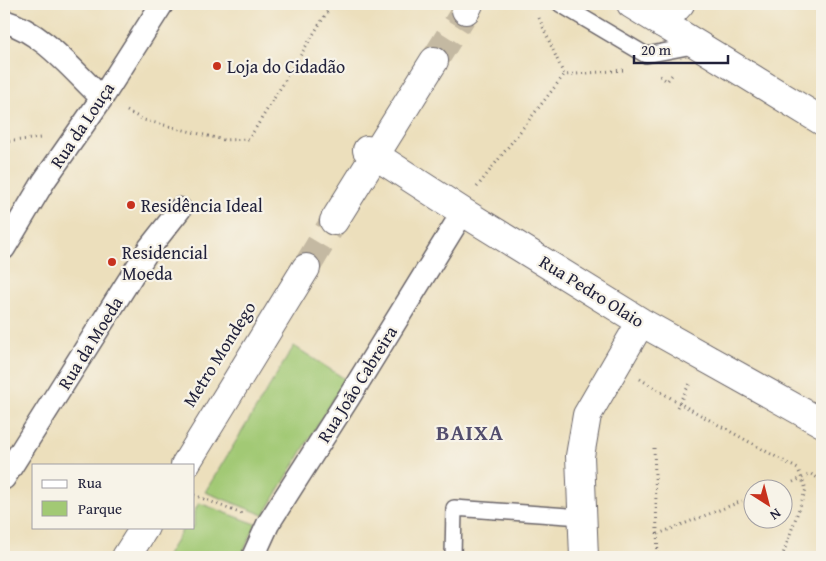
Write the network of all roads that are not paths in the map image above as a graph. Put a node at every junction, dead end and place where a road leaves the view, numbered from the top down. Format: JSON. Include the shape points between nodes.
{"nodes":[{"id":1,"x":162,"y":4,"type":"edge"},
{"id":2,"x":560,"y":4,"type":"edge"},
{"id":3,"x":630,"y":4,"type":"edge"},
{"id":4,"x":671,"y":13,"type":"edge"},
{"id":5,"x":4,"y":21,"type":"edge"},
{"id":6,"x":698,"y":45,"type":"junction"},
{"id":7,"x":434,"y":61,"type":"tunnel mouth"},
{"id":8,"x":102,"y":98,"type":"junction"},
{"id":9,"x":822,"y":121,"type":"edge"},
{"id":10,"x":375,"y":155,"type":"junction"},
{"id":11,"x":180,"y":209,"type":"dead end"},
{"id":12,"x":462,"y":212,"type":"junction"},
{"id":13,"x":334,"y":221,"type":"tunnel mouth"},
{"id":14,"x":4,"y":248,"type":"edge"},
{"id":15,"x":305,"y":268,"type":"junction"},
{"id":16,"x":642,"y":322,"type":"junction"},
{"id":17,"x":822,"y":423,"type":"edge"},
{"id":18,"x":174,"y":464,"type":"edge"},
{"id":19,"x":186,"y":464,"type":"edge"},
{"id":20,"x":195,"y":467,"type":"edge"},
{"id":21,"x":4,"y":478,"type":"edge"},
{"id":22,"x":582,"y":517,"type":"junction"},
{"id":23,"x":132,"y":528,"type":"edge"},
{"id":24,"x":144,"y":528,"type":"edge"},
{"id":25,"x":157,"y":528,"type":"edge"},
{"id":26,"x":113,"y":557,"type":"edge"},
{"id":27,"x":126,"y":557,"type":"edge"},
{"id":28,"x":139,"y":557,"type":"edge"},
{"id":29,"x":253,"y":557,"type":"edge"},
{"id":30,"x":453,"y":557,"type":"edge"},
{"id":31,"x":584,"y":557,"type":"edge"}],
"edges":[{"from":1,"to":8,"type":"street","name":"Rua da Louça"},
{"from":2,"to":6,"type":"lane","via":[[646,55]]},
{"from":3,"to":4,"type":"street"},
{"from":4,"to":6,"type":"street"},
{"from":5,"to":8,"type":"street","via":[[21,26],[47,45]]},
{"from":6,"to":9,"type":"street"},
{"from":7,"to":10,"type":"street"},
{"from":8,"to":14,"type":"street","name":"Rua da Louça","via":[[44,181]]},
{"from":10,"to":12,"type":"street","name":"Rua Pedro Olaio"},
{"from":10,"to":13,"type":"street"},
{"from":11,"to":21,"type":"street","name":"Rua da Moeda","via":[[150,248]]},
{"from":12,"to":16,"type":"street","name":"Rua Pedro Olaio"},
{"from":12,"to":29,"type":"street","name":"Rua João Cabreira","via":[[268,524]]},
{"from":15,"to":18,"type":"lane","name":"Metro Mondego"},
{"from":15,"to":19,"type":"street"},
{"from":15,"to":20,"type":"lane"},
{"from":16,"to":17,"type":"street","name":"Rua Pedro Olaio"},
{"from":16,"to":22,"type":"street","via":[[587,416],[580,456]]},
{"from":22,"to":30,"type":"lane","via":[[454,508]]},
{"from":22,"to":31,"type":"street"},
{"from":23,"to":26,"type":"lane"},
{"from":24,"to":27,"type":"street"},
{"from":25,"to":28,"type":"lane"}]}
